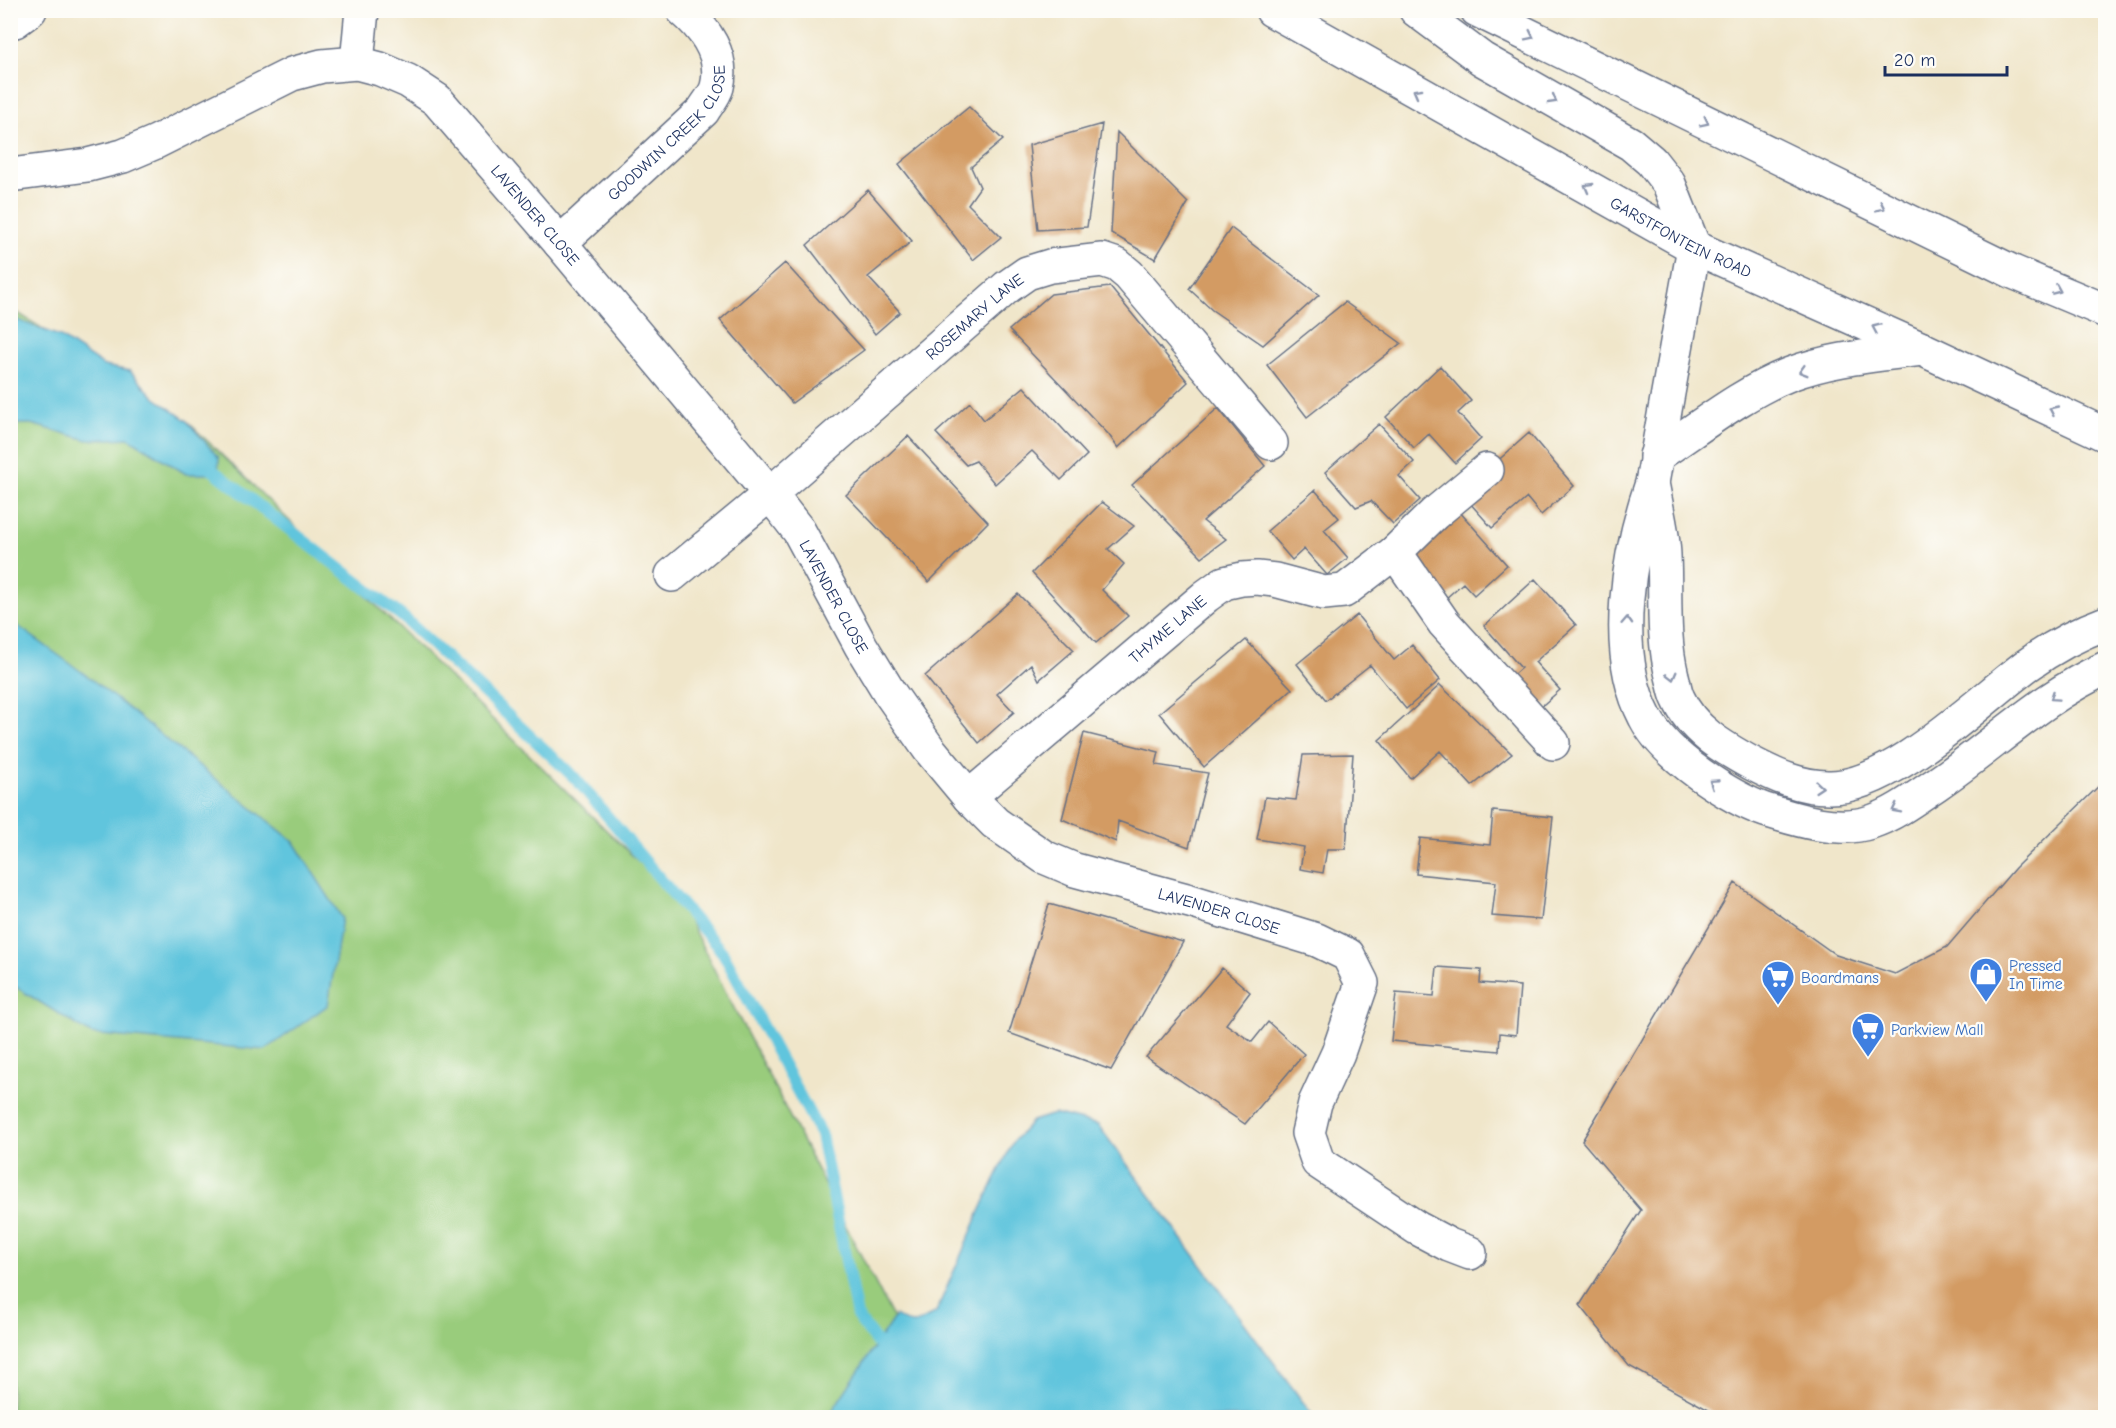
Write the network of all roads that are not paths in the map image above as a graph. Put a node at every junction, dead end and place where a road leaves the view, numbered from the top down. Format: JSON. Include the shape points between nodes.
{"nodes":[{"id":1,"x":362,"y":10,"type":"edge"},
{"id":2,"x":683,"y":10,"type":"edge"},
{"id":3,"x":1272,"y":10,"type":"edge"},
{"id":4,"x":1416,"y":10,"type":"edge"},
{"id":5,"x":1477,"y":10,"type":"edge"},
{"id":6,"x":357,"y":63,"type":"junction"},
{"id":7,"x":10,"y":152,"type":"edge"},
{"id":8,"x":46,"y":172,"type":"junction"},
{"id":9,"x":10,"y":176,"type":"edge"},
{"id":10,"x":560,"y":243,"type":"junction"},
{"id":11,"x":1694,"y":247,"type":"junction"},
{"id":12,"x":2106,"y":311,"type":"edge"},
{"id":13,"x":1922,"y":349,"type":"junction"},
{"id":14,"x":2106,"y":435,"type":"edge"},
{"id":15,"x":1271,"y":443,"type":"dead end"},
{"id":16,"x":1487,"y":470,"type":"dead end"},
{"id":17,"x":1654,"y":470,"type":"junction"},
{"id":18,"x":770,"y":494,"type":"junction"},
{"id":19,"x":1395,"y":552,"type":"junction"},
{"id":20,"x":672,"y":576,"type":"dead end"},
{"id":21,"x":2096,"y":627,"type":"edge"},
{"id":22,"x":2104,"y":669,"type":"edge"},
{"id":23,"x":1934,"y":741,"type":"junction"},
{"id":24,"x":1553,"y":743,"type":"dead end"},
{"id":25,"x":1956,"y":771,"type":"junction"},
{"id":26,"x":969,"y":797,"type":"junction"},
{"id":27,"x":1470,"y":1252,"type":"dead end"}],
"edges":[{"from":1,"to":6,"type":"street"},
{"from":2,"to":10,"type":"street","name":"GOODWIN CREEK CLOSE","via":[[714,46],[719,69],[717,89],[703,111]]},
{"from":11,"to":3,"type":"street","name":"GARSTFONTEIN ROAD","one_way":true},
{"from":4,"to":11,"type":"street","one_way":true,"via":[[1482,59],[1631,144],[1651,161],[1669,184]]},
{"from":5,"to":12,"type":"street","one_way":true,"via":[[2013,272]]},
{"from":6,"to":8,"type":"street","name":"LAVENDER CLOSE","via":[[292,74],[123,156]]},
{"from":6,"to":10,"type":"street","name":"LAVENDER CLOSE","via":[[408,81],[437,100]]},
{"from":7,"to":8,"type":"street"},
{"from":8,"to":9,"type":"street","name":"LAVENDER CLOSE"},
{"from":10,"to":18,"type":"street","name":"LAVENDER CLOSE"},
{"from":13,"to":11,"type":"street","name":"GARSTFONTEIN ROAD","one_way":true},
{"from":11,"to":17,"type":"street"},
{"from":14,"to":13,"type":"street","name":"GARSTFONTEIN ROAD","one_way":true},
{"from":13,"to":17,"type":"street","one_way":true,"via":[[1846,360],[1791,374],[1760,388]]},
{"from":15,"to":18,"type":"street","name":"ROSEMARY LANE","via":[[1129,275],[1102,260],[1081,262],[1027,273],[1007,287]]},
{"from":16,"to":19,"type":"street","name":"THYME LANE"},
{"from":17,"to":23,"type":"street","one_way":true,"via":[[1664,554],[1669,661],[1678,698],[1695,724],[1715,742],[1769,772],[1800,785],[1830,788],[1856,783],[1887,769]]},
{"from":25,"to":17,"type":"street","one_way":true,"via":[[1910,802],[1870,822],[1832,827],[1752,806],[1719,788],[1666,746],[1645,718],[1631,683],[1625,646],[1635,545]]},
{"from":18,"to":20,"type":"street","name":"ROSEMARY LANE"},
{"from":18,"to":26,"type":"street","name":"LAVENDER CLOSE","via":[[799,531],[889,692]]},
{"from":19,"to":24,"type":"street","via":[[1444,623]]},
{"from":19,"to":26,"type":"street","name":"THYME LANE","via":[[1344,591],[1324,592],[1257,578],[1224,584]]},
{"from":21,"to":22,"type":"street"},
{"from":21,"to":23,"type":"street","via":[[2067,639],[2026,666]]},
{"from":22,"to":25,"type":"street","one_way":true,"via":[[2051,698]]},
{"from":23,"to":25,"type":"street"},
{"from":26,"to":27,"type":"street","name":"LAVENDER CLOSE","via":[[1020,842],[1065,866],[1317,940],[1348,955],[1362,983],[1338,1053],[1315,1102],[1308,1132],[1318,1162],[1417,1228]]}]}
